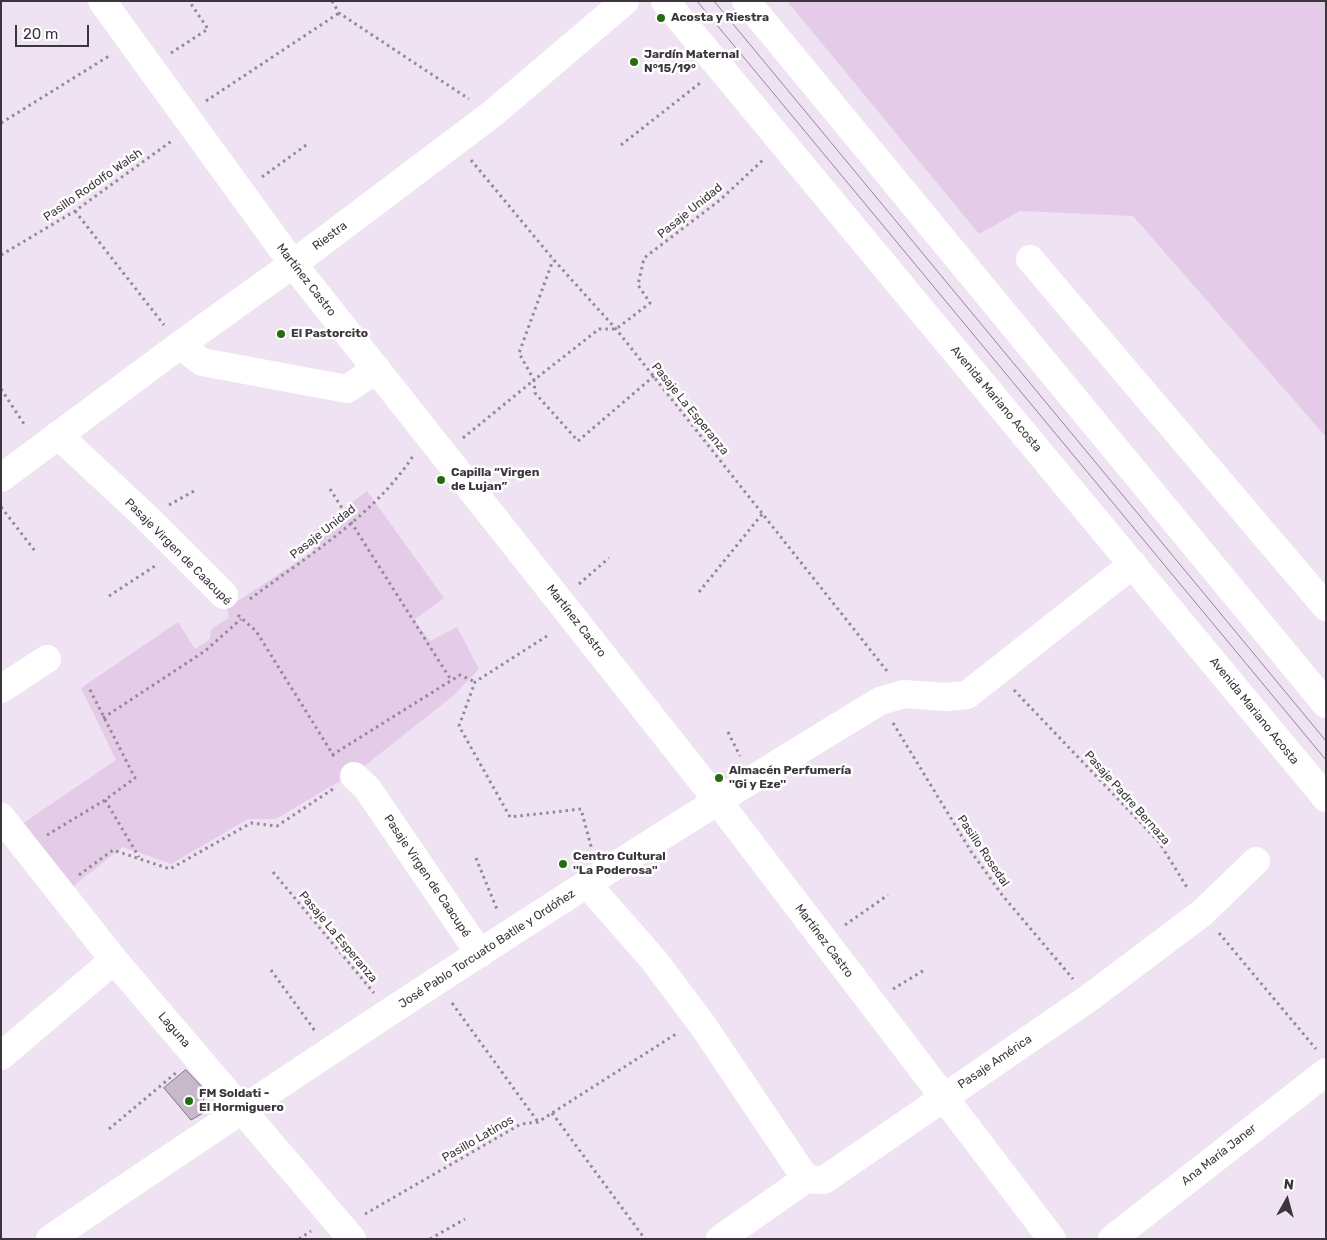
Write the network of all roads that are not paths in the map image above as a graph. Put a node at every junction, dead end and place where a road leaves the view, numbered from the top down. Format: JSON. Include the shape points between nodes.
{"nodes":[{"id":1,"x":102,"y":1,"type":"edge"},
{"id":2,"x":625,"y":1,"type":"edge"},
{"id":3,"x":665,"y":1,"type":"edge"},
{"id":4,"x":746,"y":1,"type":"edge"},
{"id":5,"x":1030,"y":260,"type":"dead end"},
{"id":6,"x":293,"y":264,"type":"junction"},
{"id":7,"x":180,"y":345,"type":"junction"},
{"id":8,"x":377,"y":369,"type":"junction"},
{"id":9,"x":49,"y":442,"type":"junction"},
{"id":10,"x":1,"y":478,"type":"edge"},
{"id":11,"x":1133,"y":564,"type":"junction"},
{"id":12,"x":230,"y":602,"type":"road end"},
{"id":13,"x":1326,"y":607,"type":"edge"},
{"id":14,"x":47,"y":659,"type":"dead end"},
{"id":15,"x":1,"y":689,"type":"edge"},
{"id":16,"x":1326,"y":704,"type":"edge"},
{"id":17,"x":354,"y":776,"type":"road end"},
{"id":18,"x":1326,"y":798,"type":"edge"},
{"id":19,"x":717,"y":800,"type":"junction"},
{"id":20,"x":9,"y":833,"type":"edge"},
{"id":21,"x":1256,"y":861,"type":"dead end"},
{"id":22,"x":588,"y":884,"type":"junction"},
{"id":23,"x":480,"y":954,"type":"junction"},
{"id":24,"x":114,"y":960,"type":"junction"},
{"id":25,"x":1,"y":1056,"type":"edge"},
{"id":26,"x":1323,"y":1063,"type":"edge"},
{"id":27,"x":943,"y":1096,"type":"junction"},
{"id":28,"x":243,"y":1108,"type":"junction"},
{"id":29,"x":806,"y":1179,"type":"junction"},
{"id":30,"x":347,"y":1233,"type":"edge"},
{"id":31,"x":50,"y":1239,"type":"edge"},
{"id":32,"x":720,"y":1239,"type":"edge"},
{"id":33,"x":1052,"y":1239,"type":"edge"},
{"id":34,"x":1112,"y":1239,"type":"edge"}],
"edges":[{"from":1,"to":6,"type":"street","name":"Martínez Castro"},
{"from":2,"to":6,"type":"street","name":"Riestra","via":[[492,114]]},
{"from":3,"to":11,"type":"street","name":"Avenida Mariano Acosta"},
{"from":4,"to":16,"type":"street"},
{"from":5,"to":13,"type":"street"},
{"from":6,"to":7,"type":"street","name":"Riestra"},
{"from":6,"to":8,"type":"street","name":"Martínez Castro"},
{"from":7,"to":8,"type":"street","via":[[202,362],[347,389]]},
{"from":7,"to":9,"type":"street","name":"Riestra"},
{"from":8,"to":19,"type":"street","name":"Martínez Castro"},
{"from":9,"to":10,"type":"street","name":"Riestra"},
{"from":9,"to":12,"type":"street","name":"Pasaje Virgen de Caacupé","via":[[180,550]]},
{"from":11,"to":18,"type":"street","name":"Avenida Mariano Acosta"},
{"from":11,"to":19,"type":"street","name":"José Pablo Torcuato Batlle y Ordóñez","via":[[967,695],[892,697]]},
{"from":14,"to":15,"type":"street"},
{"from":17,"to":23,"type":"street","name":"Pasaje Virgen de Caacupé","via":[[368,788]]},
{"from":19,"to":22,"type":"street","name":"José Pablo Torcuato Batlle y Ordóñez"},
{"from":19,"to":27,"type":"street","name":"Martínez Castro"},
{"from":20,"to":24,"type":"street","name":"Laguna"},
{"from":21,"to":27,"type":"street","name":"Pasaje América","via":[[1202,913],[1089,998]]},
{"from":22,"to":23,"type":"street","name":"José Pablo Torcuato Batlle y Ordóñez"},
{"from":22,"to":29,"type":"street","via":[[653,959]]},
{"from":23,"to":28,"type":"street","name":"José Pablo Torcuato Batlle y Ordóñez"},
{"from":24,"to":25,"type":"street"},
{"from":24,"to":28,"type":"street","name":"Laguna"},
{"from":26,"to":34,"type":"street","name":"Ana María Janer"},
{"from":27,"to":29,"type":"street","name":"Pasaje América","via":[[824,1180]]},
{"from":27,"to":33,"type":"street","name":"Martínez Castro"},
{"from":28,"to":30,"type":"street","name":"Laguna"},
{"from":28,"to":31,"type":"street","name":"José Pablo Torcuato Batlle y Ordóñez"},
{"from":29,"to":32,"type":"street","name":"Pasaje América"}]}
